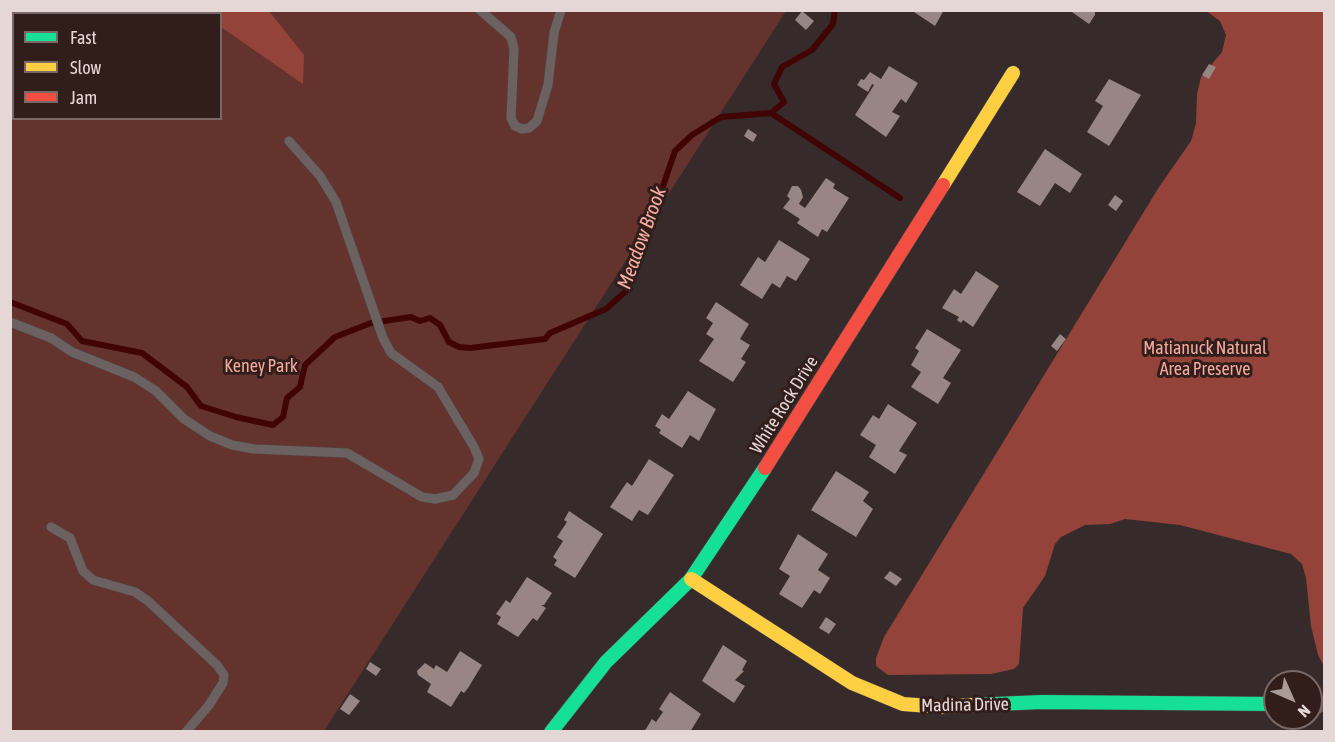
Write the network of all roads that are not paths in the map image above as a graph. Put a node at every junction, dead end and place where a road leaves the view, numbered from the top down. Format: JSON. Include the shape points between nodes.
{"nodes":[{"id":1,"x":480,"y":10,"type":"edge"},
{"id":2,"x":561,"y":10,"type":"edge"},
{"id":3,"x":1013,"y":73,"type":"dead end"},
{"id":4,"x":289,"y":141,"type":"dead end"},
{"id":5,"x":10,"y":322,"type":"edge"},
{"id":6,"x":51,"y":527,"type":"dead end"},
{"id":7,"x":691,"y":579,"type":"junction"},
{"id":8,"x":1263,"y":704,"type":"edge"},
{"id":9,"x":186,"y":732,"type":"edge"},
{"id":10,"x":551,"y":732,"type":"edge"}],
"edges":[{"from":1,"to":2,"type":"lane","via":[[511,37],[512,118],[515,126],[522,129],[537,121],[548,85]]},
{"from":3,"to":7,"type":"street","name":"White Rock Drive","via":[[776,452]]},
{"from":4,"to":5,"type":"lane","via":[[320,176],[336,202],[391,354],[438,387],[474,447],[479,459],[474,473],[453,495],[422,497],[347,453],[232,445],[184,419],[156,391],[134,377]]},
{"from":6,"to":9,"type":"lane","via":[[70,538],[83,571],[93,580],[135,592],[218,665],[224,675],[223,683]]},
{"from":7,"to":8,"type":"street","name":"Madina Drive","via":[[858,686],[903,704],[942,707],[1042,702]]},
{"from":7,"to":10,"type":"street","name":"White Rock Drive","via":[[606,662]]}]}
